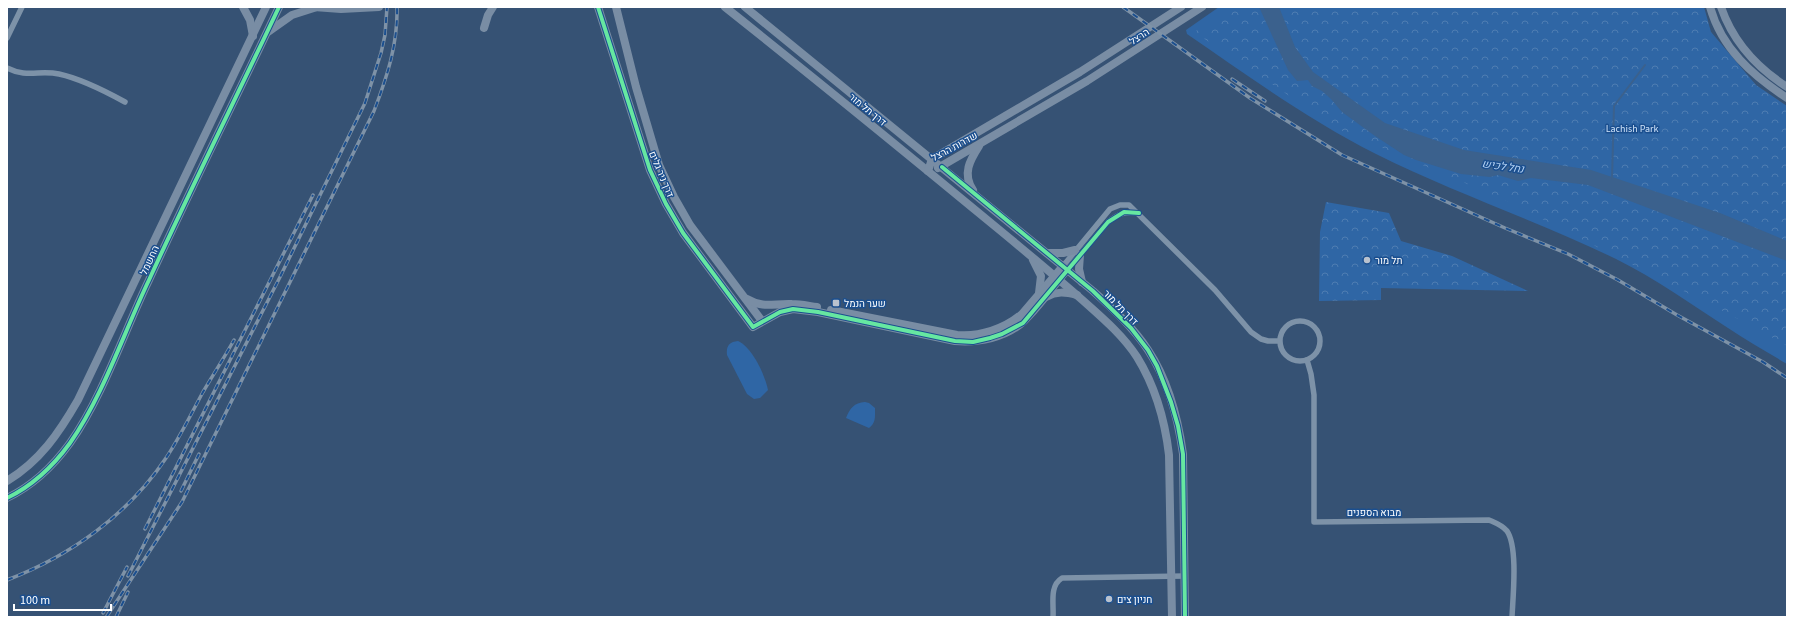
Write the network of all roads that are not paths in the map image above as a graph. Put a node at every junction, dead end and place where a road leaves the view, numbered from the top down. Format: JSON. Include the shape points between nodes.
{"nodes":[{"id":1,"x":22,"y":7,"type":"edge"},
{"id":2,"x":243,"y":7,"type":"edge"},
{"id":3,"x":266,"y":7,"type":"edge"},
{"id":4,"x":279,"y":7,"type":"edge"},
{"id":5,"x":314,"y":7,"type":"edge"},
{"id":6,"x":317,"y":7,"type":"edge"},
{"id":7,"x":379,"y":7,"type":"edge"},
{"id":8,"x":493,"y":7,"type":"edge"},
{"id":9,"x":598,"y":7,"type":"edge"},
{"id":10,"x":616,"y":7,"type":"edge"},
{"id":11,"x":725,"y":7,"type":"edge"},
{"id":12,"x":745,"y":7,"type":"edge"},
{"id":13,"x":1181,"y":7,"type":"edge"},
{"id":14,"x":1202,"y":7,"type":"edge"},
{"id":15,"x":1710,"y":7,"type":"edge"},
{"id":16,"x":1721,"y":7,"type":"edge"},
{"id":17,"x":374,"y":8,"type":"edge"},
{"id":18,"x":484,"y":28,"type":"dead end"},
{"id":19,"x":266,"y":34,"type":"junction"},
{"id":20,"x":253,"y":36,"type":"junction"},
{"id":21,"x":7,"y":38,"type":"edge"},
{"id":22,"x":7,"y":68,"type":"edge"},
{"id":23,"x":1080,"y":72,"type":"joint"},
{"id":24,"x":1087,"y":81,"type":"joint"},
{"id":25,"x":1787,"y":87,"type":"edge"},
{"id":26,"x":1787,"y":98,"type":"edge"},
{"id":27,"x":125,"y":102,"type":"dead end"},
{"id":28,"x":981,"y":144,"type":"junction"},
{"id":29,"x":932,"y":159,"type":"junction"},
{"id":30,"x":942,"y":167,"type":"junction"},
{"id":31,"x":928,"y":171,"type":"junction"},
{"id":32,"x":976,"y":194,"type":"junction"},
{"id":33,"x":1138,"y":214,"type":"junction"},
{"id":34,"x":1048,"y":253,"type":"junction"},
{"id":35,"x":1077,"y":253,"type":"junction"},
{"id":36,"x":1031,"y":256,"type":"junction"},
{"id":37,"x":1065,"y":268,"type":"junction"},
{"id":38,"x":1057,"y":277,"type":"junction"},
{"id":39,"x":1082,"y":282,"type":"junction"},
{"id":40,"x":1041,"y":296,"type":"junction"},
{"id":41,"x":1078,"y":296,"type":"junction"},
{"id":42,"x":744,"y":297,"type":"junction"},
{"id":43,"x":779,"y":305,"type":"junction"},
{"id":44,"x":759,"y":318,"type":"junction"},
{"id":45,"x":1280,"y":341,"type":"junction"},
{"id":46,"x":1307,"y":360,"type":"junction"},
{"id":47,"x":7,"y":481,"type":"edge"},
{"id":48,"x":7,"y":498,"type":"edge"},
{"id":49,"x":1172,"y":576,"type":"junction"},
{"id":50,"x":1184,"y":576,"type":"junction"},
{"id":51,"x":1053,"y":617,"type":"edge"},
{"id":52,"x":1172,"y":617,"type":"edge"},
{"id":53,"x":1185,"y":617,"type":"edge"},
{"id":54,"x":1512,"y":617,"type":"edge"}],
"edges":[{"from":1,"to":21,"type":"street"},
{"from":2,"to":20,"type":"street","via":[[250,20]]},
{"from":3,"to":20,"type":"street","name":"החשמל"},
{"from":4,"to":19,"type":"street","name":"החשמל"},
{"from":5,"to":6,"type":"street"},
{"from":6,"to":17,"type":"street"},
{"from":6,"to":19,"type":"street","via":[[292,15]]},
{"from":7,"to":17,"type":"street"},
{"from":8,"to":18,"type":"street"},
{"from":9,"to":44,"type":"street","name":"דרך ניר גלים","via":[[650,170],[666,204],[750,324]]},
{"from":10,"to":42,"type":"street","name":"דרך ניר גלים","via":[[659,165],[690,224]]},
{"from":11,"to":31,"type":"street","name":"דרך תל מור"},
{"from":12,"to":29,"type":"street","name":"דרך תל מור"},
{"from":13,"to":23,"type":"street","name":"הרצל"},
{"from":14,"to":24,"type":"street","name":"הרצל"},
{"from":15,"to":26,"type":"street","via":[[1733,54],[1749,71]]},
{"from":16,"to":25,"type":"street","via":[[1733,35],[1741,46],[1761,68]]},
{"from":19,"to":48,"type":"street","name":"החשמל","via":[[81,426],[47,469],[30,484]]},
{"from":20,"to":47,"type":"street","name":"החשמל","via":[[78,400],[52,442],[36,460]]},
{"from":22,"to":27,"type":"street","via":[[21,74],[51,73],[67,77],[103,90]]},
{"from":23,"to":29,"type":"street","name":"שדרות הרצל"},
{"from":24,"to":28,"type":"street","name":"שדרות הרצל"},
{"from":28,"to":30,"type":"street","name":"שדרות הרצל"},
{"from":28,"to":32,"type":"street","via":[[970,162],[967,175]]},
{"from":29,"to":30,"type":"street","name":"דרך תל מור"},
{"from":29,"to":31,"type":"street","name":"שדרות הרצל"},
{"from":30,"to":31,"type":"street","name":"שדרות הרצל"},
{"from":30,"to":32,"type":"street","name":"דרך תל מור"},
{"from":31,"to":36,"type":"street","name":"דרך תל מור"},
{"from":32,"to":34,"type":"street","name":"דרך תל מור"},
{"from":33,"to":35,"type":"street","via":[[1124,212],[1115,216]]},
{"from":33,"to":35,"type":"street","via":[[1129,205],[1110,209]]},
{"from":33,"to":45,"type":"street","via":[[1215,290],[1251,332],[1261,339]]},
{"from":34,"to":35,"type":"street"},
{"from":34,"to":37,"type":"street","name":"דרך תל מור"},
{"from":35,"to":37,"type":"street"},
{"from":35,"to":39,"type":"street"},
{"from":36,"to":38,"type":"street","name":"דרך תל מור"},
{"from":36,"to":40,"type":"street","via":[[1041,276]]},
{"from":37,"to":38,"type":"street"},
{"from":37,"to":39,"type":"street","name":"דרך תל מור"},
{"from":38,"to":40,"type":"street"},
{"from":38,"to":41,"type":"street","name":"דרך תל מור"},
{"from":39,"to":50,"type":"street","name":"דרך תל מור","via":[[1117,314],[1144,345],[1157,366],[1171,402],[1183,454]]},
{"from":40,"to":41,"type":"street","via":[[1063,292]]},
{"from":40,"to":43,"type":"street","via":[[1008,324],[991,331],[963,336],[807,305]]},
{"from":40,"to":44,"type":"street","via":[[1023,322],[990,338],[974,342],[955,341],[793,309]]},
{"from":41,"to":49,"type":"street","name":"דרך תל מור","via":[[1112,328],[1137,357],[1159,406],[1170,455]]},
{"from":42,"to":43,"type":"street","via":[[760,305]]},
{"from":42,"to":44,"type":"street","name":"דרך ניר גלים"},
{"from":43,"to":44,"type":"street"},
{"from":45,"to":46,"type":"street","via":[[1288,358],[1294,361]]},
{"from":45,"to":46,"type":"street","via":[[1280,335],[1288,324],[1300,321],[1311,324],[1318,331],[1320,342],[1316,353]]},
{"from":46,"to":54,"type":"street","name":"מבוא הספנים","via":[[1314,395],[1314,522],[1489,520],[1496,523],[1507,531],[1514,551]]},
{"from":49,"to":50,"type":"street"},
{"from":49,"to":51,"type":"street","via":[[1062,578],[1057,580],[1053,591]]},
{"from":49,"to":52,"type":"street","name":"דרך תל מור"},
{"from":50,"to":53,"type":"street","name":"דרך תל מור"}]}
